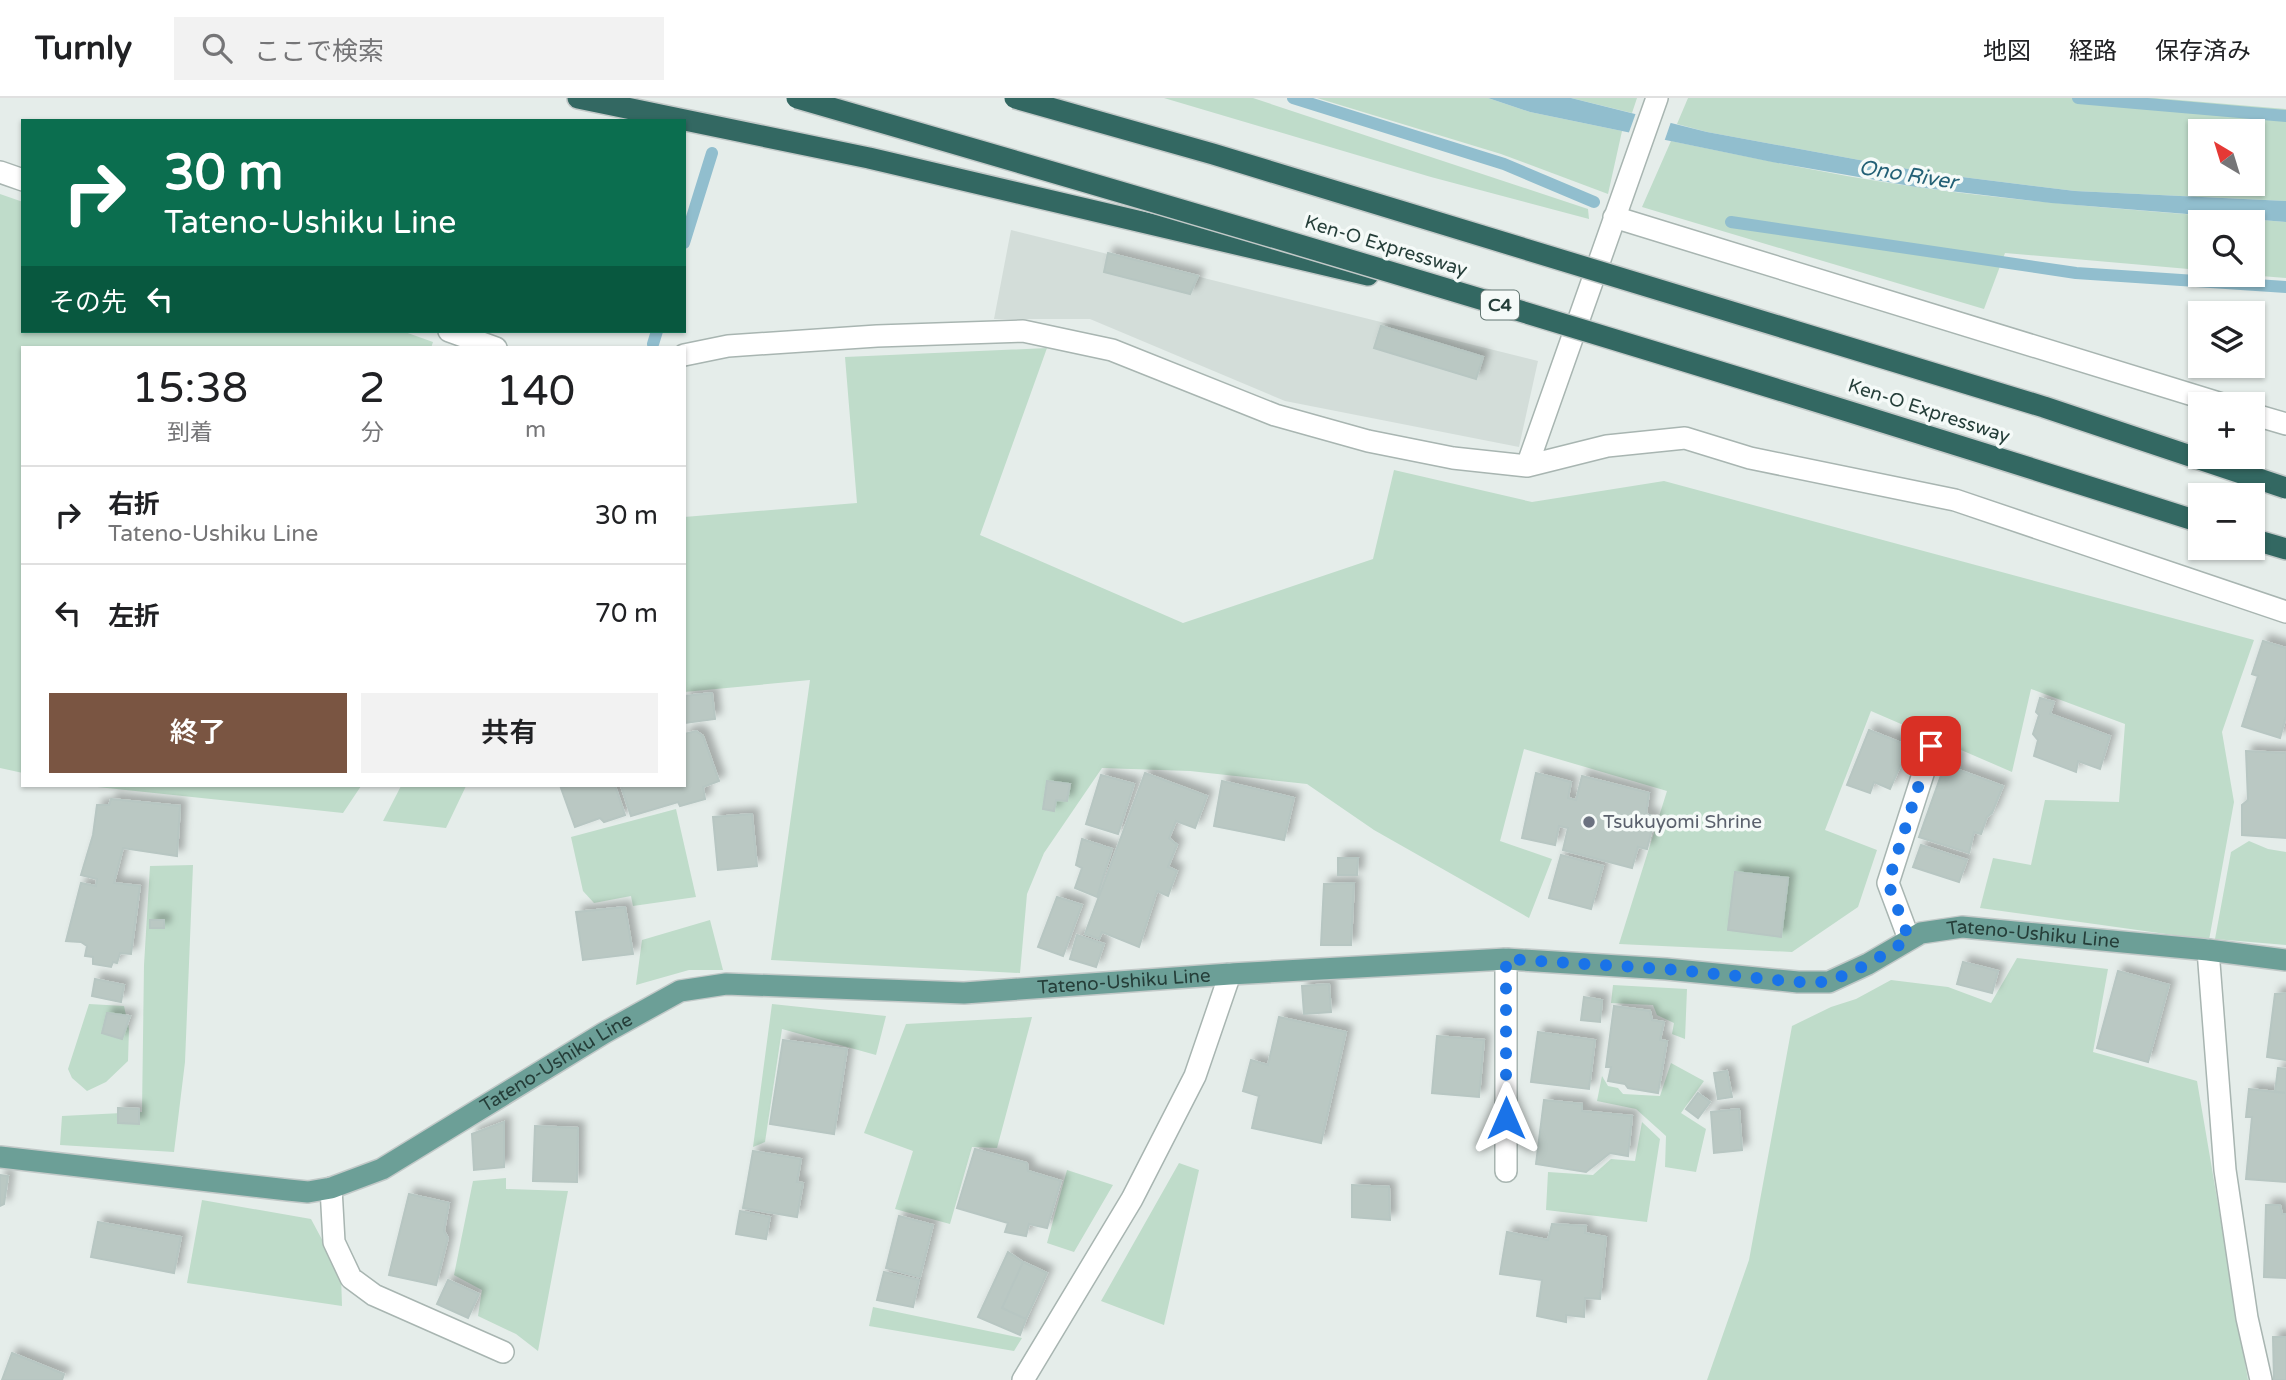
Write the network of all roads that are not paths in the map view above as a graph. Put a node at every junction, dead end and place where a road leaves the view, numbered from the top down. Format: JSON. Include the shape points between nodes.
{"nodes":[{"id":1,"x":578,"y":98,"type":"edge"},
{"id":2,"x":797,"y":98,"type":"edge"},
{"id":3,"x":1015,"y":98,"type":"edge"},
{"id":4,"x":1657,"y":98,"type":"edge"},
{"id":5,"x":680,"y":119,"type":"edge"},
{"id":6,"x":686,"y":120,"type":"edge"},
{"id":7,"x":0,"y":172,"type":"edge"},
{"id":8,"x":21,"y":179,"type":"edge"},
{"id":9,"x":1614,"y":217,"type":"junction"},
{"id":10,"x":1514,"y":309,"type":"junction"},
{"id":11,"x":455,"y":333,"type":"edge"},
{"id":12,"x":490,"y":346,"type":"edge"},
{"id":13,"x":686,"y":355,"type":"edge"},
{"id":14,"x":2188,"y":394,"type":"edge"},
{"id":15,"x":2265,"y":418,"type":"edge"},
{"id":16,"x":2286,"y":424,"type":"edge"},
{"id":17,"x":1527,"y":466,"type":"junction"},
{"id":18,"x":2286,"y":488,"type":"edge"},
{"id":19,"x":2188,"y":518,"type":"edge"},
{"id":20,"x":2265,"y":543,"type":"edge"},
{"id":21,"x":2286,"y":550,"type":"edge"},
{"id":22,"x":2286,"y":612,"type":"edge"},
{"id":23,"x":1931,"y":746,"type":"dead end"},
{"id":24,"x":1909,"y":939,"type":"junction"},
{"id":25,"x":2208,"y":950,"type":"junction"},
{"id":26,"x":1506,"y":959,"type":"junction"},
{"id":27,"x":2286,"y":960,"type":"edge"},
{"id":28,"x":1230,"y":974,"type":"junction"},
{"id":29,"x":0,"y":1157,"type":"edge"},
{"id":30,"x":1506,"y":1171,"type":"dead end"},
{"id":31,"x":331,"y":1188,"type":"junction"},
{"id":32,"x":503,"y":1352,"type":"dead end"},
{"id":33,"x":1023,"y":1380,"type":"edge"},
{"id":34,"x":2261,"y":1380,"type":"edge"}],
"edges":[{"from":1,"to":5,"type":"highway","bridge":true},
{"from":2,"to":10,"type":"highway","name":"Ken-O Expressway","number":"C4","bridge":true},
{"from":3,"to":18,"type":"highway","name":"Ken-O Expressway","bridge":true,"via":[[2031,403]]},
{"from":4,"to":9,"type":"street"},
{"from":6,"to":10,"type":"highway","bridge":true,"via":[[869,158]]},
{"from":7,"to":8,"type":"street"},
{"from":9,"to":14,"type":"street"},
{"from":9,"to":17,"type":"street"},
{"from":10,"to":19,"type":"highway","name":"Ken-O Expressway","number":"C4","bridge":true},
{"from":11,"to":12,"type":"street"},
{"from":13,"to":17,"type":"street","via":[[729,346],[1023,331],[1112,349],[1275,415],[1368,441],[1453,458]]},
{"from":15,"to":16,"type":"street"},
{"from":17,"to":22,"type":"street","via":[[1607,446],[1685,438],[1750,458],[1955,500]]},
{"from":20,"to":21,"type":"highway"},
{"from":23,"to":24,"type":"street","via":[[1888,883]]},
{"from":24,"to":25,"type":"main road","name":"Tateno-Ushiku Line","via":[[1962,928]]},
{"from":24,"to":26,"type":"main road","name":"Tateno-Ushiku Line","via":[[1829,982]]},
{"from":25,"to":27,"type":"main road","name":"Tateno-Ushiku Line"},
{"from":25,"to":34,"type":"street","via":[[2225,1170]]},
{"from":26,"to":28,"type":"main road","name":"Tateno-Ushiku Line"},
{"from":26,"to":30,"type":"street"},
{"from":28,"to":31,"type":"main road","name":"Tateno-Ushiku Line","via":[[964,993],[726,984],[680,991],[382,1168]]},
{"from":28,"to":33,"type":"street","via":[[1195,1076],[1132,1199]]},
{"from":29,"to":31,"type":"main road","name":"Tateno-Ushiku Line","via":[[288,1191]]},
{"from":31,"to":32,"type":"street","via":[[334,1242],[351,1278],[374,1296]]}]}
